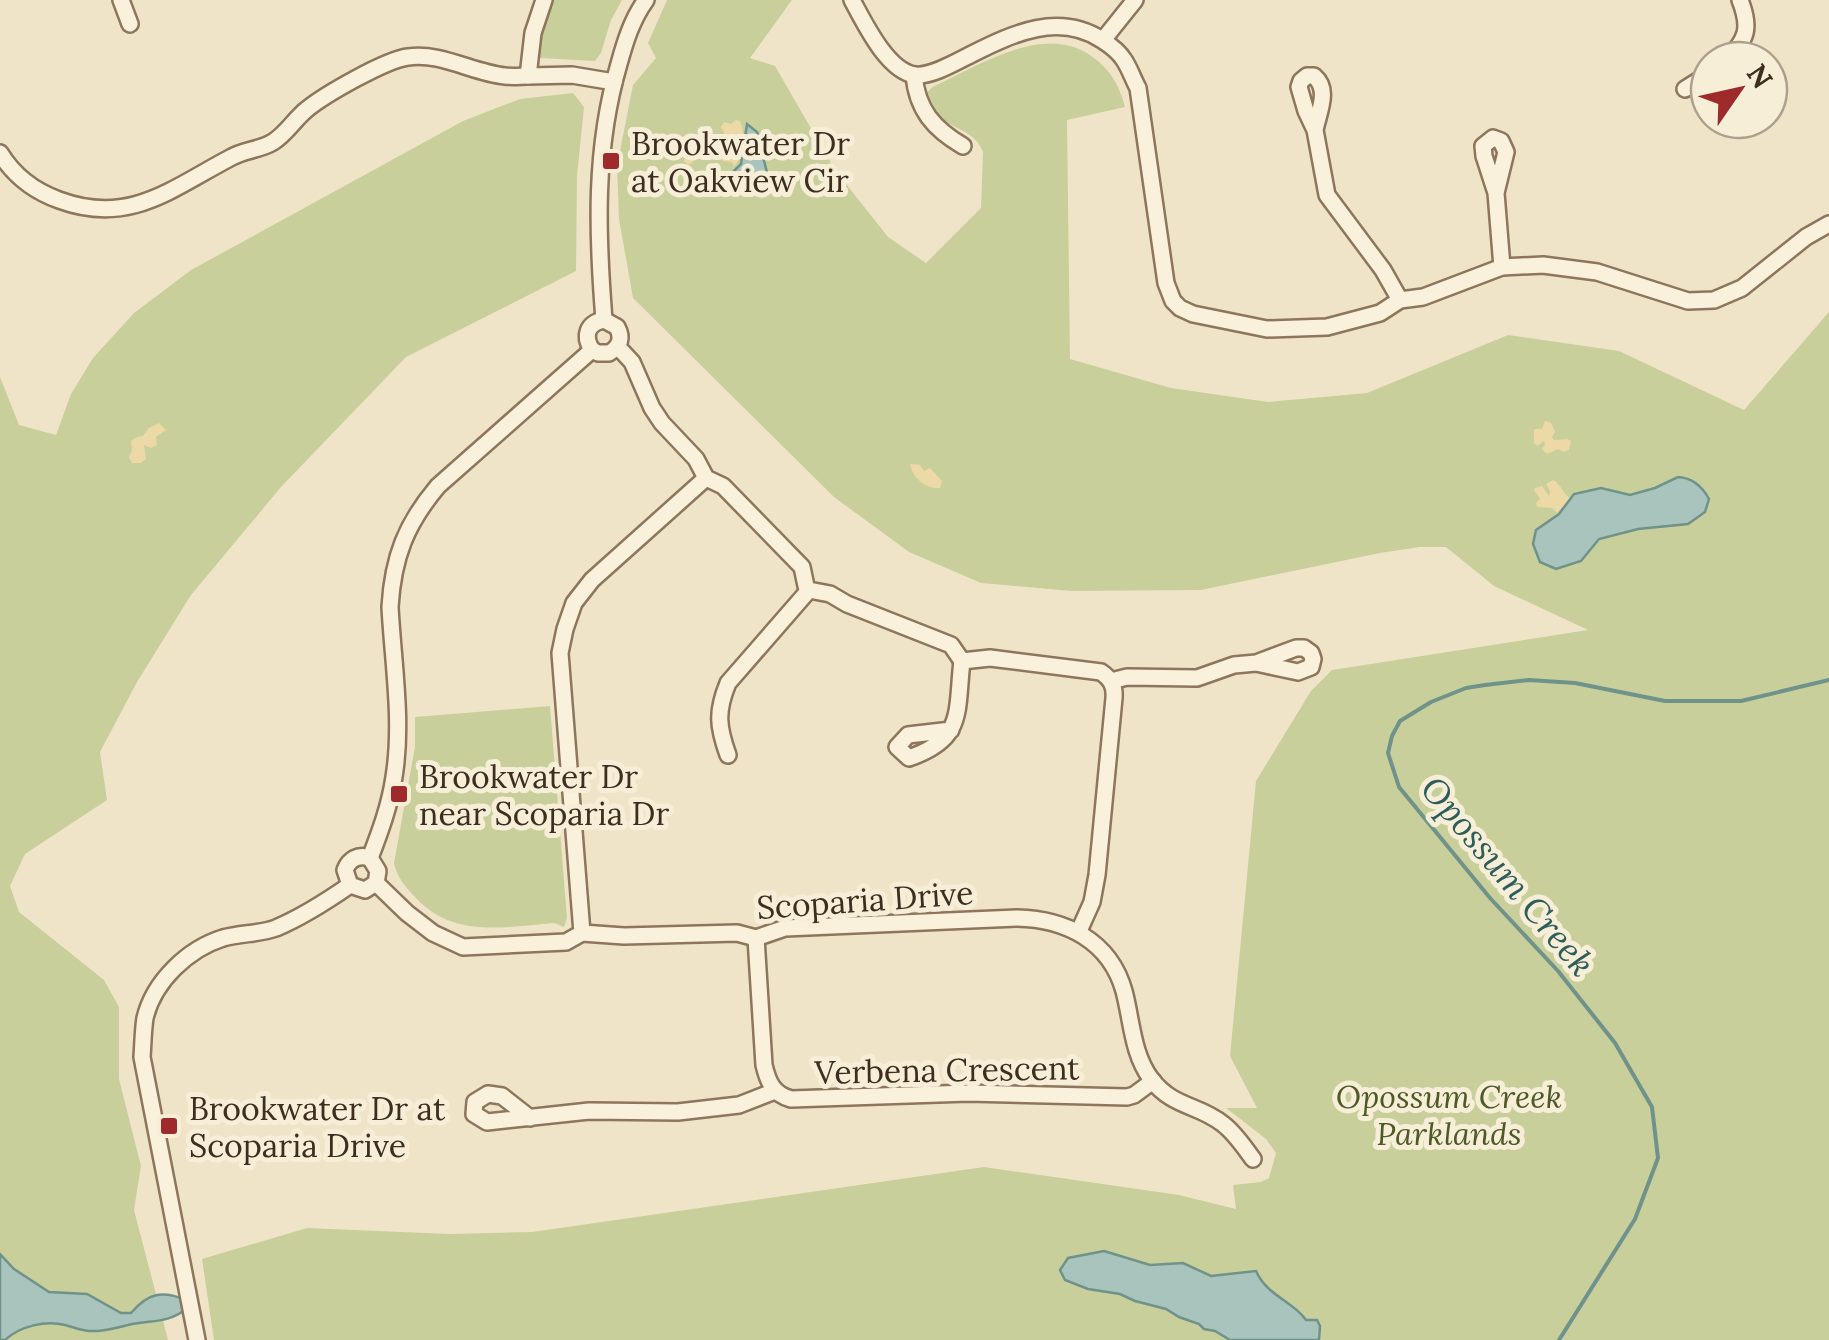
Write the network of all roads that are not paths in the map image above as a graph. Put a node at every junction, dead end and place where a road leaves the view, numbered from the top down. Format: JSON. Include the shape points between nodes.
{"nodes":[{"id":1,"x":121,"y":0,"type":"edge"},
{"id":2,"x":544,"y":0,"type":"edge"},
{"id":3,"x":646,"y":0,"type":"edge"},
{"id":4,"x":852,"y":0,"type":"edge"},
{"id":5,"x":1135,"y":0,"type":"edge"},
{"id":6,"x":1740,"y":0,"type":"edge"},
{"id":7,"x":130,"y":24,"type":"dead end"},
{"id":8,"x":1103,"y":40,"type":"junction"},
{"id":9,"x":1743,"y":40,"type":"edge"},
{"id":10,"x":914,"y":75,"type":"junction"},
{"id":11,"x":528,"y":76,"type":"junction"},
{"id":12,"x":614,"y":82,"type":"junction"},
{"id":13,"x":1689,"y":86,"type":"edge"},
{"id":14,"x":1685,"y":88,"type":"dead end"},
{"id":15,"x":1315,"y":130,"type":"dead end"},
{"id":16,"x":963,"y":146,"type":"dead end"},
{"id":17,"x":0,"y":153,"type":"edge"},
{"id":18,"x":1496,"y":193,"type":"dead end"},
{"id":19,"x":1829,"y":224,"type":"edge"},
{"id":20,"x":1502,"y":267,"type":"junction"},
{"id":21,"x":1400,"y":300,"type":"junction"},
{"id":22,"x":604,"y":320,"type":"junction"},
{"id":23,"x":618,"y":347,"type":"junction"},
{"id":24,"x":592,"y":350,"type":"junction"},
{"id":25,"x":706,"y":478,"type":"junction"},
{"id":26,"x":810,"y":590,"type":"junction"},
{"id":27,"x":962,"y":661,"type":"junction"},
{"id":28,"x":1256,"y":663,"type":"dead end"},
{"id":29,"x":1111,"y":681,"type":"junction"},
{"id":30,"x":951,"y":730,"type":"dead end"},
{"id":31,"x":728,"y":756,"type":"dead end"},
{"id":32,"x":370,"y":858,"type":"junction"},
{"id":33,"x":376,"y":884,"type":"junction"},
{"id":34,"x":350,"y":885,"type":"junction"},
{"id":35,"x":760,"y":930,"type":"junction"},
{"id":36,"x":1079,"y":932,"type":"junction"},
{"id":37,"x":582,"y":933,"type":"junction"},
{"id":38,"x":1152,"y":1081,"type":"junction"},
{"id":39,"x":775,"y":1090,"type":"junction"},
{"id":40,"x":530,"y":1118,"type":"dead end"},
{"id":41,"x":1253,"y":1159,"type":"dead end"},
{"id":42,"x":197,"y":1340,"type":"edge"}],
"edges":[{"from":1,"to":7,"type":"street"},
{"from":2,"to":11,"type":"street"},
{"from":3,"to":12,"type":"street"},
{"from":4,"to":10,"type":"street","via":[[874,42]]},
{"from":5,"to":8,"type":"street"},
{"from":6,"to":9,"type":"street"},
{"from":8,"to":10,"type":"street","via":[[1042,26]]},
{"from":8,"to":21,"type":"street","via":[[1124,60],[1138,88],[1166,283],[1180,308],[1267,329],[1328,327],[1380,313]]},
{"from":10,"to":16,"type":"street","via":[[918,102],[942,133]]},
{"from":11,"to":12,"type":"street"},
{"from":11,"to":17,"type":"street","via":[[434,58],[387,63],[315,104],[270,144],[118,210],[54,199],[24,182]]},
{"from":12,"to":22,"type":"street","via":[[598,170]]},
{"from":13,"to":14,"type":"street"},
{"from":15,"to":21,"type":"street","via":[[1327,195]]},
{"from":18,"to":20,"type":"street"},
{"from":19,"to":20,"type":"street","via":[[1742,288],[1714,300],[1688,301],[1596,272]]},
{"from":20,"to":21,"type":"street"},
{"from":22,"to":23,"type":"street","via":[[620,332]]},
{"from":22,"to":24,"type":"street","via":[[587,331]]},
{"from":23,"to":24,"type":"street","via":[[604,354]]},
{"from":23,"to":25,"type":"street","via":[[662,423]]},
{"from":24,"to":32,"type":"street","via":[[438,486],[403,539],[390,607],[398,745]]},
{"from":25,"to":26,"type":"street","via":[[723,486],[802,567]]},
{"from":25,"to":37,"type":"street","via":[[592,580],[565,629],[560,654]]},
{"from":26,"to":27,"type":"street","via":[[951,645]]},
{"from":26,"to":31,"type":"street","via":[[728,684],[719,730]]},
{"from":27,"to":29,"type":"street","via":[[990,658],[1100,672]]},
{"from":27,"to":30,"type":"street"},
{"from":28,"to":29,"type":"street","via":[[1197,678]]},
{"from":29,"to":36,"type":"street","via":[[1097,875]]},
{"from":32,"to":33,"type":"street","via":[[378,870]]},
{"from":32,"to":34,"type":"street","via":[[347,865]]},
{"from":33,"to":34,"type":"street","via":[[365,890]]},
{"from":33,"to":37,"type":"street","name":"Scoparia Drive","via":[[406,914],[464,947],[566,942]]},
{"from":34,"to":42,"type":"street","via":[[273,929],[201,948],[170,973],[146,1014],[142,1056]]},
{"from":35,"to":36,"type":"street","name":"Scoparia Drive","via":[[1038,918]]},
{"from":35,"to":37,"type":"street","name":"Scoparia Drive"},
{"from":35,"to":39,"type":"street","name":"Verbena Crescent","via":[[764,1064]]},
{"from":36,"to":38,"type":"street","name":"Scoparia Drive","via":[[1114,967],[1138,1058]]},
{"from":38,"to":39,"type":"street","name":"Verbena Crescent","via":[[1127,1097],[968,1093],[790,1100]]},
{"from":38,"to":41,"type":"street","via":[[1167,1097],[1223,1124]]},
{"from":39,"to":40,"type":"street","via":[[739,1106]]}]}
